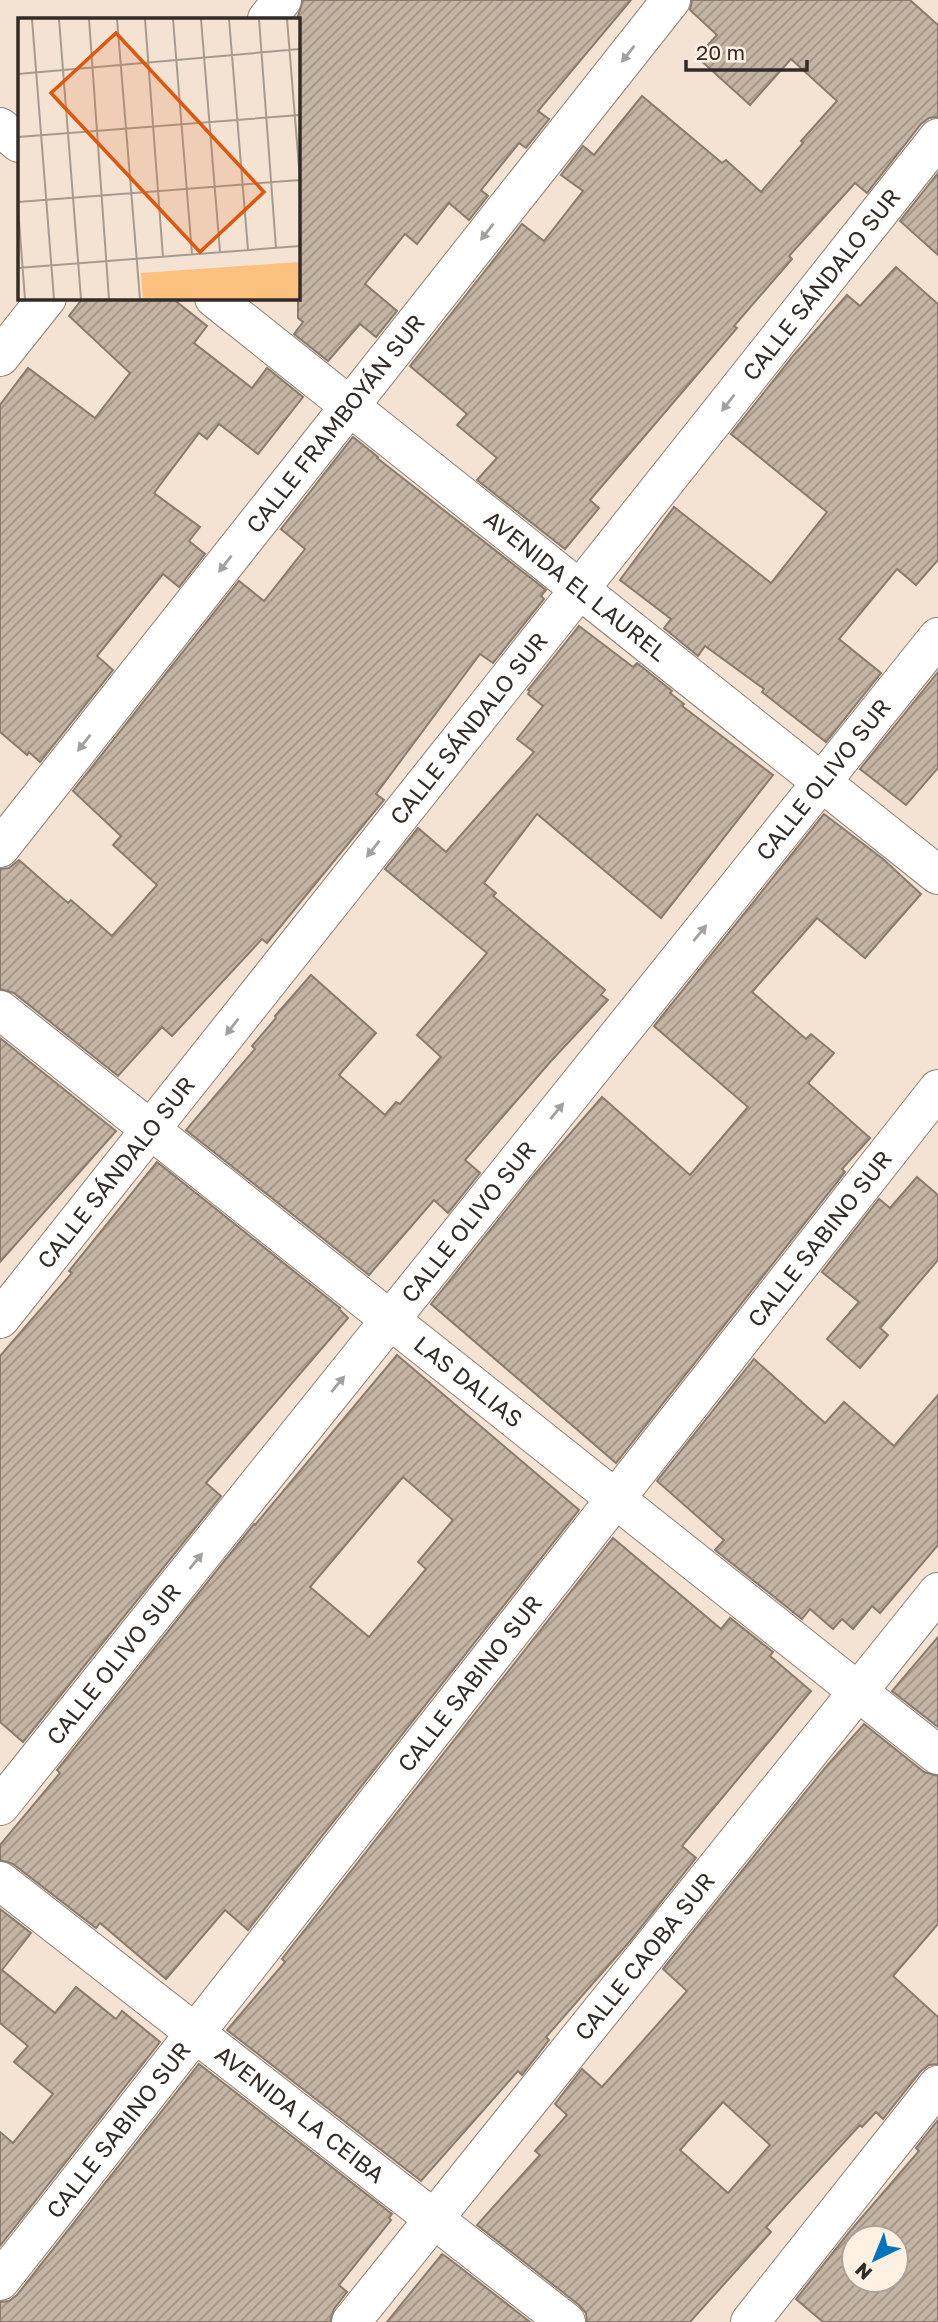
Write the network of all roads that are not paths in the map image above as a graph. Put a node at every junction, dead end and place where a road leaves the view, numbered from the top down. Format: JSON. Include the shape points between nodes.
{"nodes":[{"id":1,"x":282,"y":0,"type":"edge"},
{"id":2,"x":671,"y":0,"type":"edge"},
{"id":3,"x":268,"y":18,"type":"edge"},
{"id":4,"x":0,"y":127,"type":"edge"},
{"id":5,"x":938,"y":138,"type":"edge"},
{"id":6,"x":18,"y":142,"type":"edge"},
{"id":7,"x":46,"y":299,"type":"edge"},
{"id":8,"x":215,"y":299,"type":"edge"},
{"id":9,"x":0,"y":357,"type":"edge"},
{"id":10,"x":350,"y":406,"type":"junction"},
{"id":11,"x":580,"y":589,"type":"junction"},
{"id":12,"x":938,"y":637,"type":"edge"},
{"id":13,"x":821,"y":782,"type":"junction"},
{"id":14,"x":0,"y":848,"type":"edge"},
{"id":15,"x":938,"y":875,"type":"edge"},
{"id":16,"x":0,"y":1010,"type":"edge"},
{"id":17,"x":938,"y":1089,"type":"edge"},
{"id":18,"x":150,"y":1130,"type":"junction"},
{"id":19,"x":0,"y":1319,"type":"edge"},
{"id":20,"x":390,"y":1320,"type":"junction"},
{"id":21,"x":615,"y":1499,"type":"junction"},
{"id":22,"x":938,"y":1592,"type":"edge"},
{"id":23,"x":858,"y":1692,"type":"junction"},
{"id":24,"x":938,"y":1755,"type":"edge"},
{"id":25,"x":0,"y":1806,"type":"edge"},
{"id":26,"x":0,"y":1881,"type":"edge"},
{"id":27,"x":195,"y":2033,"type":"junction"},
{"id":28,"x":938,"y":2085,"type":"edge"},
{"id":29,"x":433,"y":2219,"type":"junction"},
{"id":30,"x":0,"y":2281,"type":"edge"},
{"id":31,"x":351,"y":2322,"type":"edge"},
{"id":32,"x":566,"y":2322,"type":"edge"},
{"id":33,"x":750,"y":2322,"type":"edge"}],
"edges":[{"from":1,"to":3,"type":"street"},
{"from":2,"to":10,"type":"street","name":"CALLE FRAMBOYÁN SUR","one_way":true},
{"from":4,"to":6,"type":"street"},
{"from":5,"to":11,"type":"street","name":"CALLE SÁNDALO SUR","one_way":true},
{"from":7,"to":9,"type":"street"},
{"from":8,"to":10,"type":"street","name":"AVENIDA EL LAUREL"},
{"from":10,"to":11,"type":"street","name":"AVENIDA EL LAUREL"},
{"from":10,"to":14,"type":"street","name":"CALLE FRAMBOYÁN SUR","one_way":true},
{"from":11,"to":13,"type":"street","name":"AVENIDA EL LAUREL"},
{"from":11,"to":18,"type":"street","name":"CALLE SÁNDALO SUR","one_way":true},
{"from":12,"to":13,"type":"street","name":"CALLE OLIVO SUR"},
{"from":13,"to":15,"type":"street","name":"AVENIDA EL LAUREL"},
{"from":20,"to":13,"type":"street","name":"CALLE OLIVO SUR","one_way":true},
{"from":16,"to":18,"type":"street","name":"LAS DALIAS"},
{"from":17,"to":21,"type":"street","name":"CALLE SABINO SUR"},
{"from":18,"to":19,"type":"street","name":"CALLE SÁNDALO SUR"},
{"from":18,"to":20,"type":"street","name":"LAS DALIAS"},
{"from":20,"to":21,"type":"street","name":"LAS DALIAS"},
{"from":25,"to":20,"type":"street","name":"CALLE OLIVO SUR","one_way":true},
{"from":21,"to":23,"type":"street","name":"LAS DALIAS"},
{"from":21,"to":27,"type":"street","name":"CALLE SABINO SUR"},
{"from":22,"to":23,"type":"street","name":"CALLE CAOBA SUR"},
{"from":23,"to":24,"type":"street","name":"LAS DALIAS"},
{"from":23,"to":29,"type":"street","name":"CALLE CAOBA SUR"},
{"from":26,"to":27,"type":"street","name":"AVENIDA LA CEIBA"},
{"from":27,"to":29,"type":"street","name":"AVENIDA LA CEIBA"},
{"from":27,"to":30,"type":"street","name":"CALLE SABINO SUR"},
{"from":28,"to":33,"type":"street"},
{"from":29,"to":31,"type":"street","name":"CALLE CAOBA SUR"},
{"from":29,"to":32,"type":"street","name":"AVENIDA LA CEIBA"}]}
